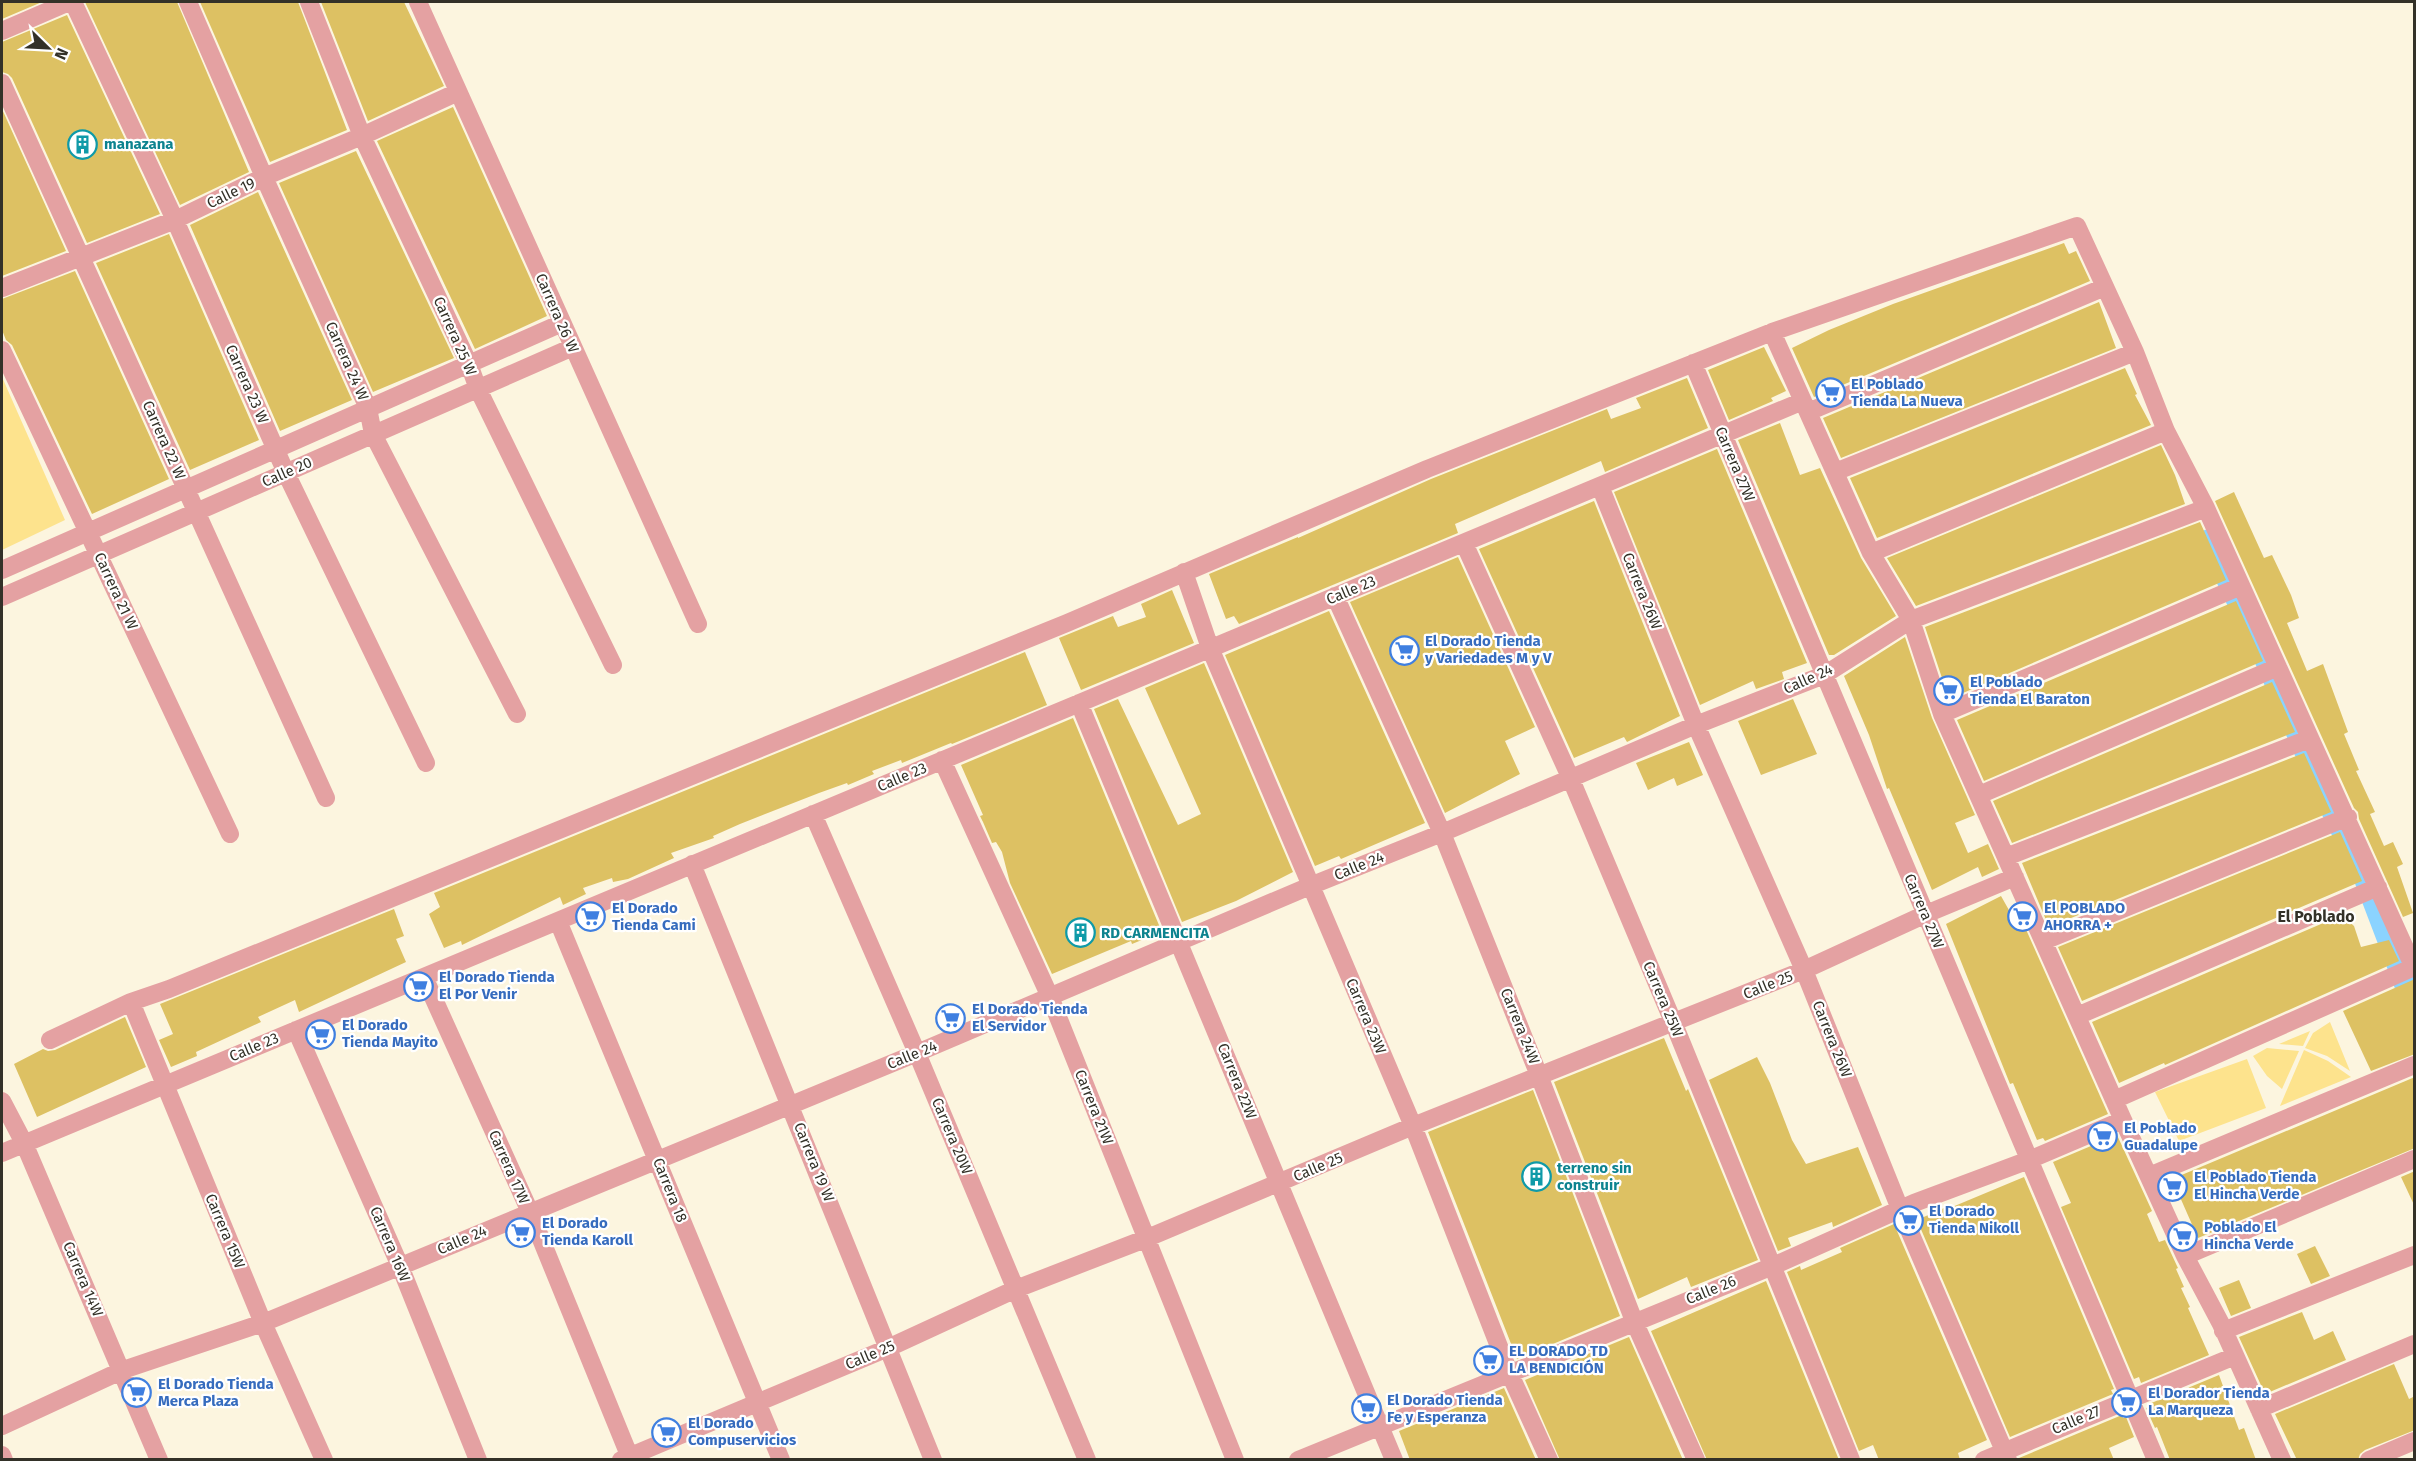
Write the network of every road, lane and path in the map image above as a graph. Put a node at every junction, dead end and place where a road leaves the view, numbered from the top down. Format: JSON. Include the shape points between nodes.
{"nodes":[{"id":1,"x":71,"y":2,"type":"edge"},
{"id":2,"x":188,"y":2,"type":"edge"},
{"id":3,"x":309,"y":2,"type":"edge"},
{"id":4,"x":418,"y":2,"type":"edge"},
{"id":5,"x":2,"y":31,"type":"edge"},
{"id":6,"x":2,"y":83,"type":"edge"},
{"id":7,"x":458,"y":92,"type":"junction"},
{"id":8,"x":362,"y":136,"type":"junction"},
{"id":9,"x":264,"y":177,"type":"junction"},
{"id":10,"x":175,"y":220,"type":"junction"},
{"id":11,"x":81,"y":257,"type":"junction"},
{"id":12,"x":2105,"y":287,"type":"junction"},
{"id":13,"x":2,"y":288,"type":"edge"},
{"id":14,"x":562,"y":323,"type":"junction"},
{"id":15,"x":1772,"y":332,"type":"junction"},
{"id":16,"x":573,"y":347,"type":"junction"},
{"id":17,"x":2,"y":350,"type":"edge"},
{"id":18,"x":2135,"y":352,"type":"junction"},
{"id":19,"x":1693,"y":363,"type":"junction"},
{"id":20,"x":469,"y":364,"type":"junction"},
{"id":21,"x":478,"y":389,"type":"junction"},
{"id":22,"x":1805,"y":406,"type":"junction"},
{"id":23,"x":368,"y":408,"type":"junction"},
{"id":24,"x":2166,"y":431,"type":"junction"},
{"id":25,"x":374,"y":434,"type":"junction"},
{"id":26,"x":1723,"y":434,"type":"junction"},
{"id":27,"x":276,"y":449,"type":"junction"},
{"id":28,"x":1834,"y":472,"type":"junction"},
{"id":29,"x":286,"y":473,"type":"junction"},
{"id":30,"x":1600,"y":486,"type":"junction"},
{"id":31,"x":186,"y":489,"type":"junction"},
{"id":32,"x":2206,"y":508,"type":"junction"},
{"id":33,"x":196,"y":512,"type":"junction"},
{"id":34,"x":87,"y":532,"type":"junction"},
{"id":35,"x":1464,"y":543,"type":"junction"},
{"id":36,"x":1871,"y":553,"type":"junction"},
{"id":37,"x":99,"y":554,"type":"junction"},
{"id":38,"x":2,"y":570,"type":"edge"},
{"id":39,"x":1184,"y":572,"type":"junction"},
{"id":40,"x":2241,"y":586,"type":"junction"},
{"id":41,"x":3,"y":593,"type":"edge"},
{"id":42,"x":1335,"y":596,"type":"junction"},
{"id":43,"x":1911,"y":620,"type":"junction"},
{"id":44,"x":698,"y":624,"type":"dead end"},
{"id":45,"x":1210,"y":648,"type":"junction"},
{"id":46,"x":613,"y":665,"type":"dead end"},
{"id":47,"x":2278,"y":667,"type":"junction"},
{"id":48,"x":1824,"y":675,"type":"junction"},
{"id":49,"x":1079,"y":703,"type":"junction"},
{"id":50,"x":517,"y":714,"type":"dead end"},
{"id":51,"x":1942,"y":714,"type":"junction"},
{"id":52,"x":1696,"y":724,"type":"junction"},
{"id":53,"x":2309,"y":739,"type":"junction"},
{"id":54,"x":942,"y":760,"type":"junction"},
{"id":55,"x":426,"y":764,"type":"dead end"},
{"id":56,"x":1570,"y":777,"type":"junction"},
{"id":57,"x":1979,"y":795,"type":"junction"},
{"id":58,"x":326,"y":798,"type":"dead end"},
{"id":59,"x":813,"y":814,"type":"junction"},
{"id":60,"x":2348,"y":817,"type":"junction"},
{"id":61,"x":1442,"y":833,"type":"junction"},
{"id":62,"x":230,"y":834,"type":"dead end"},
{"id":63,"x":2006,"y":857,"type":"junction"},
{"id":64,"x":692,"y":864,"type":"junction"},
{"id":65,"x":2015,"y":877,"type":"junction"},
{"id":66,"x":1310,"y":886,"type":"junction"},
{"id":67,"x":2378,"y":887,"type":"junction"},
{"id":68,"x":1926,"y":914,"type":"junction"},
{"id":69,"x":558,"y":921,"type":"junction"},
{"id":70,"x":2044,"y":941,"type":"junction"},
{"id":71,"x":1179,"y":942,"type":"junction"},
{"id":72,"x":2414,"y":967,"type":"edge"},
{"id":73,"x":1804,"y":970,"type":"junction"},
{"id":74,"x":424,"y":976,"type":"junction"},
{"id":75,"x":1050,"y":997,"type":"junction"},
{"id":76,"x":131,"y":1002,"type":"junction"},
{"id":77,"x":2077,"y":1016,"type":"junction"},
{"id":78,"x":1674,"y":1024,"type":"junction"},
{"id":79,"x":296,"y":1030,"type":"junction"},
{"id":80,"x":50,"y":1040,"type":"dead end"},
{"id":81,"x":917,"y":1053,"type":"junction"},
{"id":82,"x":2415,"y":1065,"type":"edge"},
{"id":83,"x":1540,"y":1077,"type":"junction"},
{"id":84,"x":164,"y":1085,"type":"junction"},
{"id":85,"x":2114,"y":1100,"type":"junction"},
{"id":86,"x":2,"y":1101,"type":"edge"},
{"id":87,"x":791,"y":1104,"type":"junction"},
{"id":88,"x":2123,"y":1120,"type":"junction"},
{"id":89,"x":1413,"y":1126,"type":"junction"},
{"id":90,"x":24,"y":1143,"type":"junction"},
{"id":91,"x":2,"y":1153,"type":"edge"},
{"id":92,"x":657,"y":1160,"type":"junction"},
{"id":93,"x":2029,"y":1160,"type":"junction"},
{"id":94,"x":2415,"y":1160,"type":"edge"},
{"id":95,"x":2149,"y":1176,"type":"junction"},
{"id":96,"x":1279,"y":1183,"type":"junction"},
{"id":97,"x":1900,"y":1209,"type":"junction"},
{"id":98,"x":530,"y":1212,"type":"junction"},
{"id":99,"x":1145,"y":1239,"type":"junction"},
{"id":100,"x":2415,"y":1254,"type":"edge"},
{"id":101,"x":2185,"y":1256,"type":"junction"},
{"id":102,"x":400,"y":1266,"type":"junction"},
{"id":103,"x":1773,"y":1266,"type":"junction"},
{"id":104,"x":1016,"y":1289,"type":"junction"},
{"id":105,"x":1634,"y":1321,"type":"junction"},
{"id":106,"x":263,"y":1323,"type":"junction"},
{"id":107,"x":2223,"y":1331,"type":"junction"},
{"id":108,"x":2415,"y":1344,"type":"edge"},
{"id":109,"x":888,"y":1348,"type":"junction"},
{"id":110,"x":2235,"y":1356,"type":"junction"},
{"id":111,"x":123,"y":1370,"type":"junction"},
{"id":112,"x":1509,"y":1372,"type":"junction"},
{"id":113,"x":2130,"y":1398,"type":"junction"},
{"id":114,"x":757,"y":1402,"type":"junction"},
{"id":115,"x":2259,"y":1409,"type":"junction"},
{"id":116,"x":1380,"y":1425,"type":"junction"},
{"id":117,"x":2,"y":1426,"type":"edge"},
{"id":118,"x":2415,"y":1441,"type":"edge"},
{"id":119,"x":2,"y":1455,"type":"edge"},
{"id":120,"x":2006,"y":1455,"type":"edge"},
{"id":121,"x":627,"y":1458,"type":"edge"},
{"id":122,"x":4,"y":1460,"type":"edge"},
{"id":123,"x":159,"y":1460,"type":"edge"},
{"id":124,"x":324,"y":1460,"type":"edge"},
{"id":125,"x":478,"y":1460,"type":"edge"},
{"id":126,"x":781,"y":1460,"type":"edge"},
{"id":127,"x":933,"y":1460,"type":"edge"},
{"id":128,"x":1087,"y":1460,"type":"edge"},
{"id":129,"x":1235,"y":1460,"type":"edge"},
{"id":130,"x":1298,"y":1460,"type":"edge"},
{"id":131,"x":1394,"y":1460,"type":"edge"},
{"id":132,"x":1549,"y":1460,"type":"edge"},
{"id":133,"x":1696,"y":1460,"type":"edge"},
{"id":134,"x":1851,"y":1460,"type":"edge"},
{"id":135,"x":1984,"y":1460,"type":"edge"},
{"id":136,"x":2156,"y":1460,"type":"edge"},
{"id":137,"x":2282,"y":1460,"type":"edge"},
{"id":138,"x":2369,"y":1460,"type":"edge"}],
"edges":[{"from":1,"to":5,"type":"street"},
{"from":1,"to":10,"type":"street","name":"Carrera 23 W"},
{"from":2,"to":9,"type":"street","name":"Carrera 24 W"},
{"from":3,"to":8,"type":"street","name":"Carrera 25 W"},
{"from":4,"to":7,"type":"street","name":"Carrera 26 W"},
{"from":6,"to":11,"type":"street","name":"Carrera 22 W"},
{"from":7,"to":8,"type":"street","name":"Calle 19"},
{"from":7,"to":14,"type":"street","name":"Carrera 26 W"},
{"from":8,"to":9,"type":"street","name":"Calle 19"},
{"from":8,"to":20,"type":"street","name":"Carrera 25 W"},
{"from":9,"to":10,"type":"street","name":"Calle 19"},
{"from":9,"to":23,"type":"street","name":"Carrera 24 W"},
{"from":10,"to":11,"type":"street","name":"Calle 19"},
{"from":10,"to":27,"type":"street","name":"Carrera 23 W"},
{"from":11,"to":13,"type":"street","name":"Calle 19"},
{"from":11,"to":31,"type":"street","name":"Carrera 22 W"},
{"from":12,"to":15,"type":"street","via":[[2077,226]]},
{"from":12,"to":18,"type":"street"},
{"from":12,"to":22,"type":"street","name":"Calle 23"},
{"from":14,"to":16,"type":"street","name":"Carrera 26 W"},
{"from":14,"to":20,"type":"street","name":"Calle 20"},
{"from":15,"to":19,"type":"street"},
{"from":15,"to":22,"type":"street"},
{"from":16,"to":21,"type":"street","name":"Calle 20"},
{"from":16,"to":44,"type":"street","name":"Carrera 26 W"},
{"from":17,"to":34,"type":"street","name":"Carrera 21 W"},
{"from":18,"to":24,"type":"street"},
{"from":18,"to":28,"type":"street"},
{"from":19,"to":26,"type":"street","name":"Carrera 27W"},
{"from":19,"to":39,"type":"street","via":[[1426,469]]},
{"from":20,"to":21,"type":"street","name":"Carrera 25 W"},
{"from":20,"to":23,"type":"street","name":"Calle 20"},
{"from":21,"to":25,"type":"street","name":"Calle 20"},
{"from":21,"to":46,"type":"street","name":"Carrera 25 W"},
{"from":22,"to":26,"type":"street","name":"Calle 23"},
{"from":22,"to":28,"type":"street"},
{"from":23,"to":25,"type":"street","name":"Carrera 24 W"},
{"from":23,"to":27,"type":"street","name":"Calle 20"},
{"from":24,"to":32,"type":"street"},
{"from":24,"to":36,"type":"street"},
{"from":25,"to":29,"type":"street","name":"Calle 20"},
{"from":25,"to":50,"type":"street","name":"Carrera 24 W"},
{"from":26,"to":30,"type":"street","name":"Calle 23"},
{"from":26,"to":48,"type":"street","name":"Carrera 27W"},
{"from":27,"to":29,"type":"street","name":"Carrera 23 W"},
{"from":27,"to":31,"type":"street","name":"Calle 20"},
{"from":28,"to":36,"type":"street"},
{"from":29,"to":33,"type":"street","name":"Calle 20"},
{"from":29,"to":55,"type":"street","name":"Carrera 23 W"},
{"from":30,"to":35,"type":"street","name":"Calle 23"},
{"from":30,"to":52,"type":"street","name":"Carrera 26W"},
{"from":31,"to":33,"type":"street","name":"Carrera 22 W"},
{"from":31,"to":34,"type":"street","name":"Calle 20"},
{"from":32,"to":40,"type":"street"},
{"from":32,"to":43,"type":"street","name":"Calle 24"},
{"from":33,"to":37,"type":"street","name":"Calle 20"},
{"from":33,"to":58,"type":"street","name":"Carrera 22 W"},
{"from":34,"to":37,"type":"street","name":"Carrera 21 W"},
{"from":34,"to":38,"type":"street","name":"Calle 20"},
{"from":35,"to":42,"type":"street","name":"Calle 23"},
{"from":35,"to":56,"type":"street","name":"Carrera 25W"},
{"from":36,"to":43,"type":"street"},
{"from":37,"to":41,"type":"street","name":"Calle 20"},
{"from":37,"to":62,"type":"street","name":"Carrera 21 W"},
{"from":39,"to":45,"type":"street","name":"Carrera 23W"},
{"from":39,"to":76,"type":"street"},
{"from":40,"to":47,"type":"street"},
{"from":40,"to":51,"type":"street"},
{"from":42,"to":45,"type":"street","name":"Calle 23"},
{"from":42,"to":61,"type":"street","name":"Carrera 24W"},
{"from":43,"to":48,"type":"street","name":"Calle 24"},
{"from":43,"to":51,"type":"street"},
{"from":45,"to":49,"type":"street","name":"Calle 23"},
{"from":45,"to":66,"type":"street","name":"Carrera 23W"},
{"from":47,"to":53,"type":"street"},
{"from":47,"to":57,"type":"street"},
{"from":48,"to":52,"type":"street","name":"Calle 24"},
{"from":48,"to":68,"type":"street","name":"Carrera 27W"},
{"from":49,"to":54,"type":"street","name":"Calle 23"},
{"from":49,"to":71,"type":"street","name":"Carrera 22W"},
{"from":51,"to":57,"type":"street"},
{"from":52,"to":56,"type":"street","name":"Calle 24"},
{"from":52,"to":73,"type":"street","name":"Carrera 26W"},
{"from":53,"to":60,"type":"street"},
{"from":53,"to":63,"type":"street"},
{"from":54,"to":59,"type":"street","name":"Calle 23"},
{"from":54,"to":75,"type":"street","name":"Carrera 21W"},
{"from":56,"to":61,"type":"street","name":"Calle 24"},
{"from":56,"to":78,"type":"street","name":"Carrera 25W"},
{"from":57,"to":63,"type":"street"},
{"from":59,"to":64,"type":"street","name":"Calle 23"},
{"from":59,"to":81,"type":"street","name":"Carrera 20W"},
{"from":60,"to":67,"type":"street"},
{"from":60,"to":70,"type":"street"},
{"from":61,"to":66,"type":"street","name":"Calle 24"},
{"from":61,"to":83,"type":"street","name":"Carrera 24W"},
{"from":63,"to":65,"type":"street"},
{"from":64,"to":69,"type":"street","name":"Calle 23"},
{"from":64,"to":87,"type":"street","name":"Carrera 19 W"},
{"from":65,"to":68,"type":"street","name":"Calle 25"},
{"from":65,"to":70,"type":"street"},
{"from":66,"to":71,"type":"street","name":"Calle 24"},
{"from":66,"to":89,"type":"street","name":"Carrera 23W"},
{"from":67,"to":72,"type":"street"},
{"from":67,"to":77,"type":"street"},
{"from":68,"to":73,"type":"street","name":"Calle 25"},
{"from":68,"to":93,"type":"street","name":"Carrera 27W"},
{"from":69,"to":74,"type":"street","name":"Calle 23"},
{"from":69,"to":92,"type":"street","name":"Carrera 18"},
{"from":70,"to":77,"type":"street"},
{"from":71,"to":75,"type":"street","name":"Calle 24"},
{"from":71,"to":96,"type":"street","name":"Carrera 22W"},
{"from":72,"to":85,"type":"street"},
{"from":73,"to":78,"type":"street","name":"Calle 25"},
{"from":73,"to":97,"type":"street","name":"Carrera 26W"},
{"from":74,"to":79,"type":"street","name":"Calle 23"},
{"from":74,"to":98,"type":"street","name":"Carrera 17W"},
{"from":75,"to":81,"type":"street","name":"Calle 24"},
{"from":75,"to":99,"type":"street","name":"Carrera 21W"},
{"from":76,"to":80,"type":"street"},
{"from":76,"to":84,"type":"street","name":"Carrera 15W"},
{"from":77,"to":85,"type":"street"},
{"from":78,"to":83,"type":"street","name":"Calle 25"},
{"from":78,"to":103,"type":"street","name":"Carrera 25W"},
{"from":79,"to":84,"type":"street","name":"Calle 23"},
{"from":79,"to":102,"type":"street","name":"Carrera 16W"},
{"from":81,"to":87,"type":"street","name":"Calle 24"},
{"from":81,"to":104,"type":"street","name":"Carrera 20W"},
{"from":82,"to":95,"type":"street"},
{"from":83,"to":89,"type":"street","name":"Calle 25"},
{"from":83,"to":105,"type":"street","name":"Carrera 24W"},
{"from":84,"to":90,"type":"street","name":"Calle 23"},
{"from":84,"to":106,"type":"street","name":"Carrera 15W"},
{"from":85,"to":88,"type":"street"},
{"from":86,"to":90,"type":"street","name":"Carrera 14W"},
{"from":87,"to":92,"type":"street","name":"Calle 24"},
{"from":87,"to":109,"type":"street","name":"Carrera 19 W"},
{"from":88,"to":93,"type":"street","name":"Calle 26"},
{"from":88,"to":95,"type":"street"},
{"from":89,"to":96,"type":"street","name":"Calle 25"},
{"from":89,"to":112,"type":"street","name":"Carrera 23W"},
{"from":90,"to":91,"type":"street","name":"Calle 23"},
{"from":90,"to":111,"type":"street","name":"Carrera 14W"},
{"from":92,"to":98,"type":"street","name":"Calle 24"},
{"from":92,"to":114,"type":"street","name":"Carrera 18"},
{"from":93,"to":97,"type":"street","name":"Calle 26"},
{"from":93,"to":113,"type":"street","name":"Carrera 27W"},
{"from":94,"to":101,"type":"street"},
{"from":95,"to":101,"type":"street"},
{"from":96,"to":99,"type":"street","name":"Calle 25"},
{"from":96,"to":116,"type":"street","name":"Carrera 22W"},
{"from":97,"to":103,"type":"street","name":"Calle 26"},
{"from":97,"to":120,"type":"street","name":"Carrera 26W"},
{"from":98,"to":102,"type":"street","name":"Calle 24"},
{"from":98,"to":121,"type":"street","name":"Carrera 17W"},
{"from":99,"to":104,"type":"street","name":"Calle 25"},
{"from":99,"to":129,"type":"street","name":"Carrera 21W"},
{"from":100,"to":107,"type":"street"},
{"from":101,"to":107,"type":"street"},
{"from":102,"to":106,"type":"street","name":"Calle 24"},
{"from":102,"to":125,"type":"street","name":"Carrera 16W"},
{"from":103,"to":105,"type":"street","name":"Calle 26"},
{"from":103,"to":134,"type":"street","name":"Carrera 25W"},
{"from":104,"to":109,"type":"street","name":"Calle 25"},
{"from":104,"to":128,"type":"street","name":"Carrera 20W"},
{"from":105,"to":112,"type":"street","name":"Calle 26"},
{"from":105,"to":133,"type":"street","name":"Carrera 24W"},
{"from":106,"to":111,"type":"street","name":"Calle 24"},
{"from":106,"to":124,"type":"street","name":"Carrera 15W"},
{"from":107,"to":110,"type":"street"},
{"from":108,"to":115,"type":"street"},
{"from":109,"to":114,"type":"street","name":"Calle 25"},
{"from":109,"to":127,"type":"street","name":"Carrera 19 W"},
{"from":110,"to":113,"type":"street","name":"Calle 27"},
{"from":110,"to":115,"type":"street"},
{"from":111,"to":117,"type":"street","name":"Calle 24"},
{"from":111,"to":123,"type":"street","name":"Carrera 14W"},
{"from":112,"to":116,"type":"street","name":"Calle 26"},
{"from":112,"to":132,"type":"street","name":"Carrera 23W"},
{"from":113,"to":120,"type":"street","name":"Calle 27"},
{"from":113,"to":136,"type":"street","name":"Carrera 27W"},
{"from":114,"to":121,"type":"street","name":"Calle 25"},
{"from":114,"to":126,"type":"street","name":"Carrera 18"},
{"from":115,"to":137,"type":"street"},
{"from":116,"to":130,"type":"street","name":"Calle 26"},
{"from":116,"to":131,"type":"street","name":"Carrera 22W"},
{"from":118,"to":138,"type":"street"},
{"from":119,"to":122,"type":"street"},
{"from":120,"to":135,"type":"street","name":"Calle 27"}]}
